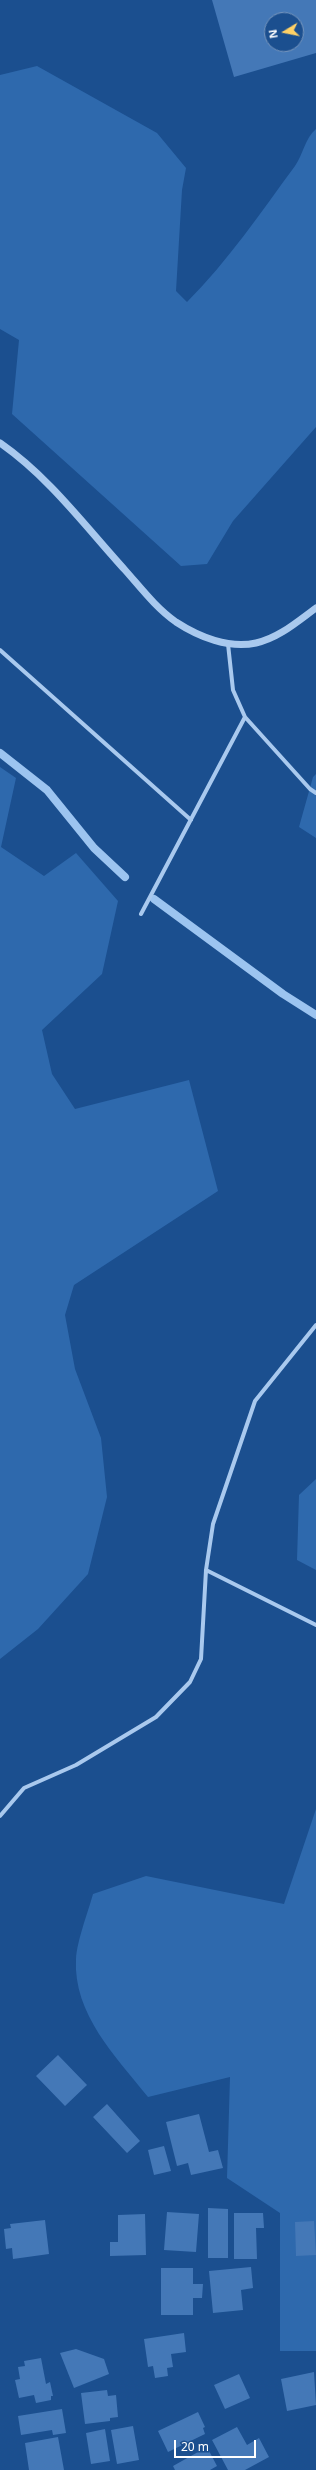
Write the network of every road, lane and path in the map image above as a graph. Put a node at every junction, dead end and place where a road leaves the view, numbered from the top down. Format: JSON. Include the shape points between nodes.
{"nodes":[{"id":1,"x":0,"y":443,"type":"edge"},
{"id":2,"x":316,"y":608,"type":"edge"},
{"id":3,"x":228,"y":644,"type":"junction"},
{"id":4,"x":0,"y":650,"type":"edge"},
{"id":5,"x":246,"y":717,"type":"junction"},
{"id":6,"x":316,"y":794,"type":"edge"},
{"id":7,"x":191,"y":820,"type":"junction"},
{"id":8,"x":142,"y":914,"type":"dead end"},
{"id":9,"x":316,"y":1325,"type":"edge"},
{"id":10,"x":206,"y":1570,"type":"junction"},
{"id":11,"x":316,"y":1625,"type":"edge"},
{"id":12,"x":0,"y":1816,"type":"edge"}],
"edges":[{"from":1,"to":3,"type":"street","via":[[38,474],[152,601],[176,622],[205,637]]},
{"from":2,"to":3,"type":"street","via":[[283,632],[256,643]]},
{"from":3,"to":5,"type":"street","via":[[233,690]]},
{"from":4,"to":7,"type":"street"},
{"from":5,"to":6,"type":"street"},
{"from":5,"to":7,"type":"street"},
{"from":7,"to":8,"type":"street"},
{"from":9,"to":10,"type":"street","via":[[255,1401],[213,1524]]},
{"from":10,"to":11,"type":"street"},
{"from":10,"to":12,"type":"street","via":[[201,1659],[190,1682],[156,1717],[76,1765],[24,1788]]}]}
